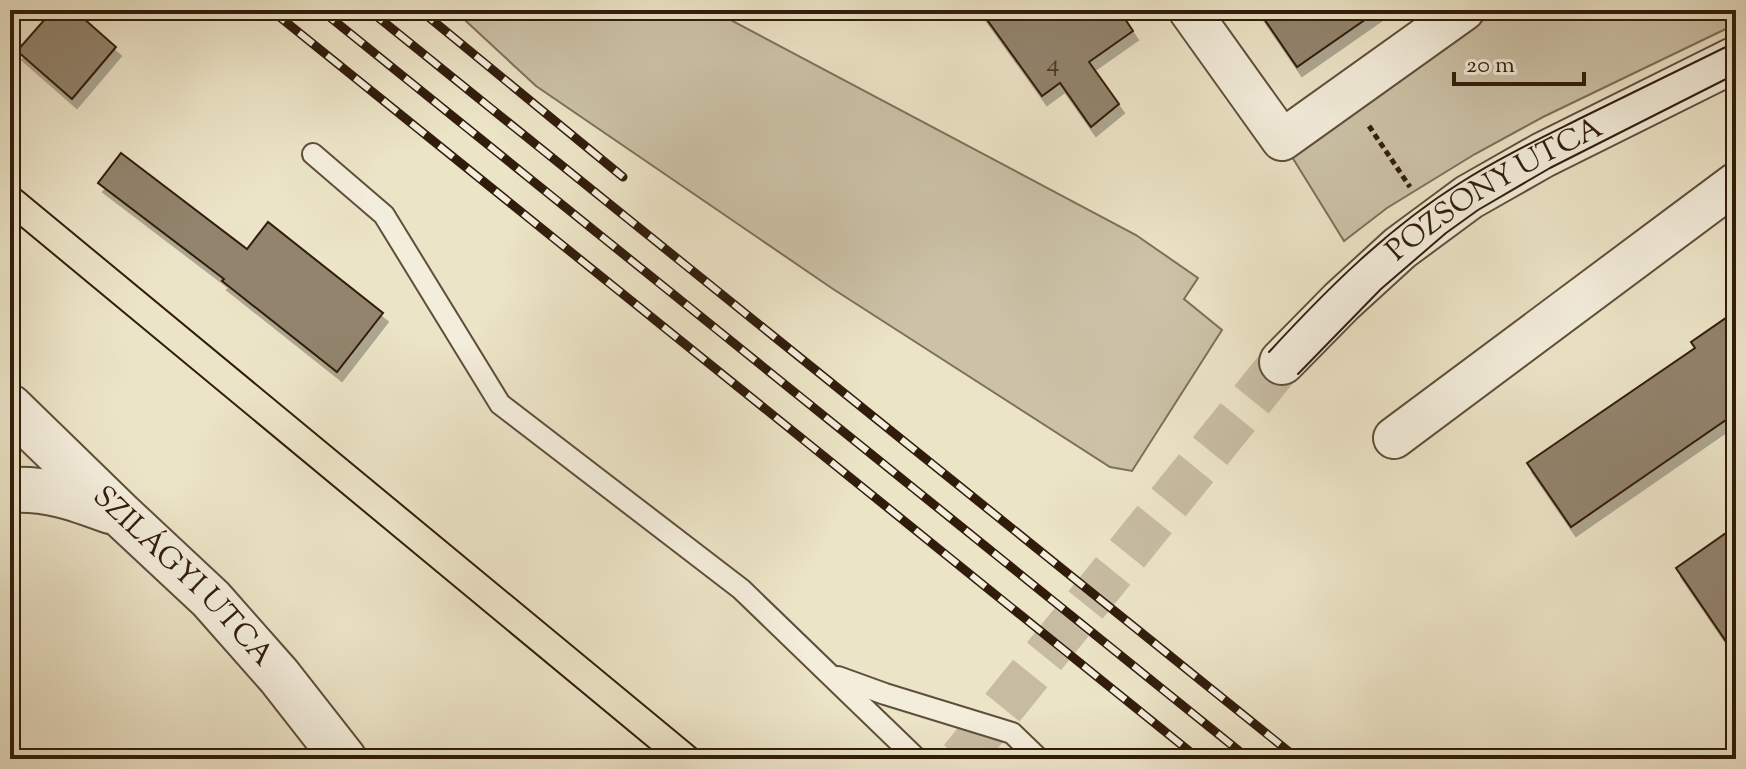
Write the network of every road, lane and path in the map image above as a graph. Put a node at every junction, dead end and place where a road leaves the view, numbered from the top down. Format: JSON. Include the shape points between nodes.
{"nodes":[{"id":1,"x":1189,"y":10,"type":"edge"},
{"id":2,"x":1464,"y":10,"type":"edge"},
{"id":3,"x":1736,"y":59,"type":"edge"},
{"id":4,"x":1347,"y":93,"type":"junction"},
{"id":5,"x":313,"y":154,"type":"dead end"},
{"id":6,"x":1736,"y":183,"type":"edge"},
{"id":7,"x":1435,"y":221,"type":"junction"},
{"id":8,"x":1282,"y":362,"type":"tunnel mouth"},
{"id":9,"x":10,"y":407,"type":"edge"},
{"id":10,"x":1394,"y":438,"type":"dead end"},
{"id":11,"x":10,"y":490,"type":"edge"},
{"id":12,"x":120,"y":514,"type":"junction"},
{"id":13,"x":830,"y":674,"type":"junction"},
{"id":14,"x":344,"y":759,"type":"edge"},
{"id":15,"x":917,"y":759,"type":"edge"},
{"id":16,"x":1039,"y":759,"type":"edge"}],
"edges":[{"from":1,"to":4,"type":"street","via":[[1282,140]]},
{"from":2,"to":4,"type":"street"},
{"from":3,"to":7,"type":"street","name":"POZSONY UTCA","via":[[1530,162]]},
{"from":4,"to":7,"type":"path"},
{"from":5,"to":13,"type":"lane","via":[[384,215],[500,404],[741,589]]},
{"from":6,"to":10,"type":"street"},
{"from":7,"to":8,"type":"street","name":"POZSONY UTCA","via":[[1369,275]]},
{"from":9,"to":12,"type":"street","name":"SZILÁGYI UTCA"},
{"from":11,"to":12,"type":"street","via":[[56,492]]},
{"from":12,"to":14,"type":"street","name":"SZILÁGYI UTCA","via":[[211,599]]},
{"from":13,"to":15,"type":"lane"},
{"from":13,"to":16,"type":"lane","via":[[1012,733]]}]}
